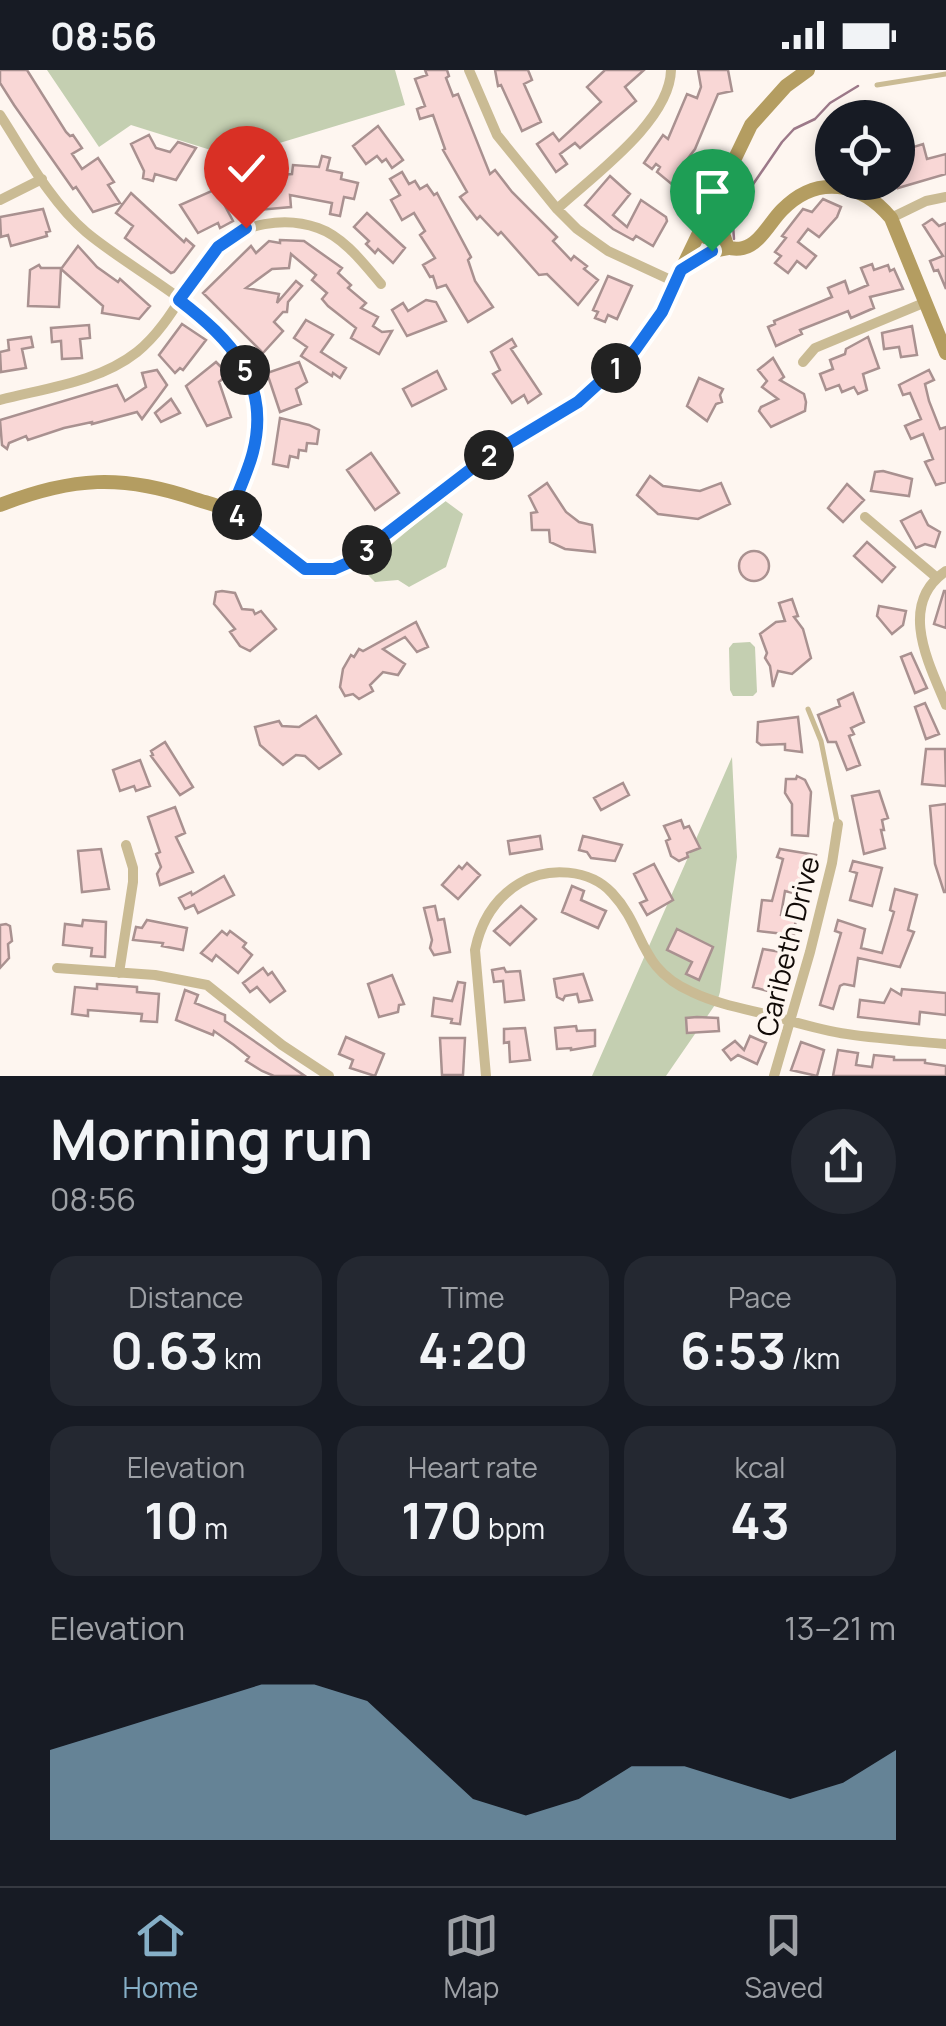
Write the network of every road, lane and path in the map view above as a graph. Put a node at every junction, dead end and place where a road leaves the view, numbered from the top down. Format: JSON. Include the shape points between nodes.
{"nodes":[{"id":1,"x":470,"y":70,"type":"edge"},
{"id":2,"x":671,"y":70,"type":"edge"},
{"id":3,"x":808,"y":70,"type":"edge"},
{"id":4,"x":946,"y":74,"type":"edge"},
{"id":5,"x":877,"y":85,"type":"dead end"},
{"id":6,"x":0,"y":115,"type":"edge"},
{"id":7,"x":42,"y":180,"type":"junction"},
{"id":8,"x":946,"y":196,"type":"edge"},
{"id":9,"x":0,"y":200,"type":"edge"},
{"id":10,"x":712,"y":202,"type":"junction"},
{"id":11,"x":557,"y":208,"type":"junction"},
{"id":12,"x":892,"y":218,"type":"junction"},
{"id":13,"x":698,"y":233,"type":"junction"},
{"id":14,"x":728,"y":248,"type":"junction"},
{"id":15,"x":678,"y":276,"type":"junction"},
{"id":16,"x":382,"y":284,"type":"dead end"},
{"id":17,"x":179,"y":300,"type":"junction"},
{"id":18,"x":926,"y":302,"type":"junction"},
{"id":19,"x":946,"y":353,"type":"edge"},
{"id":20,"x":803,"y":362,"type":"dead end"},
{"id":21,"x":0,"y":400,"type":"edge"},
{"id":22,"x":0,"y":505,"type":"edge"},
{"id":23,"x":231,"y":511,"type":"junction"},
{"id":24,"x":865,"y":518,"type":"dead end"},
{"id":25,"x":941,"y":574,"type":"edge"},
{"id":26,"x":946,"y":704,"type":"edge"},
{"id":27,"x":808,"y":709,"type":"dead end"},
{"id":28,"x":838,"y":824,"type":"joint"},
{"id":29,"x":126,"y":845,"type":"dead end"},
{"id":30,"x":56,"y":968,"type":"dead end"},
{"id":31,"x":120,"y":973,"type":"junction"},
{"id":32,"x":792,"y":1021,"type":"junction"},
{"id":33,"x":946,"y":1044,"type":"edge"},
{"id":34,"x":329,"y":1076,"type":"edge"},
{"id":35,"x":486,"y":1076,"type":"edge"},
{"id":36,"x":774,"y":1076,"type":"edge"}],
"edges":[{"from":1,"to":11,"type":"street","via":[[497,136]]},
{"from":2,"to":11,"type":"street","via":[[666,98],[652,120]]},
{"from":3,"to":10,"type":"main road","via":[[751,126]]},
{"from":4,"to":5,"type":"lane"},
{"from":6,"to":7,"type":"street"},
{"from":7,"to":9,"type":"street"},
{"from":7,"to":17,"type":"street","via":[[84,230]]},
{"from":8,"to":12,"type":"street"},
{"from":10,"to":13,"type":"main road"},
{"from":10,"to":14,"type":"main road"},
{"from":11,"to":15,"type":"street","via":[[608,250]]},
{"from":12,"to":14,"type":"main road","via":[[861,192],[818,188],[797,197],[753,243]]},
{"from":12,"to":18,"type":"main road"},
{"from":13,"to":14,"type":"main road"},
{"from":13,"to":15,"type":"main road"},
{"from":14,"to":15,"type":"main road","via":[[712,251]]},
{"from":15,"to":23,"type":"main road","via":[[635,350],[578,402],[488,456],[350,562],[305,569]]},
{"from":16,"to":17,"type":"street","via":[[349,248],[318,228],[279,222],[246,228],[218,247]]},
{"from":17,"to":21,"type":"street","via":[[140,349],[108,371]]},
{"from":17,"to":23,"type":"street","via":[[232,347],[254,386],[253,452]]},
{"from":18,"to":19,"type":"main road"},
{"from":18,"to":20,"type":"street","via":[[815,348]]},
{"from":22,"to":23,"type":"main road","via":[[42,489],[124,481]]},
{"from":24,"to":25,"type":"street"},
{"from":25,"to":26,"type":"street","via":[[918,622]]},
{"from":27,"to":28,"type":"lane"},
{"from":28,"to":32,"type":"street","name":"Caribeth Drive"},
{"from":29,"to":31,"type":"street","via":[[133,882]]},
{"from":30,"to":31,"type":"street"},
{"from":31,"to":34,"type":"street","via":[[207,984]]},
{"from":32,"to":33,"type":"street","via":[[845,1034]]},
{"from":32,"to":35,"type":"street","via":[[671,982],[610,890],[574,872],[543,873],[509,890],[484,918],[478,936]]},
{"from":32,"to":36,"type":"street","name":"Caribeth Drive"}]}
